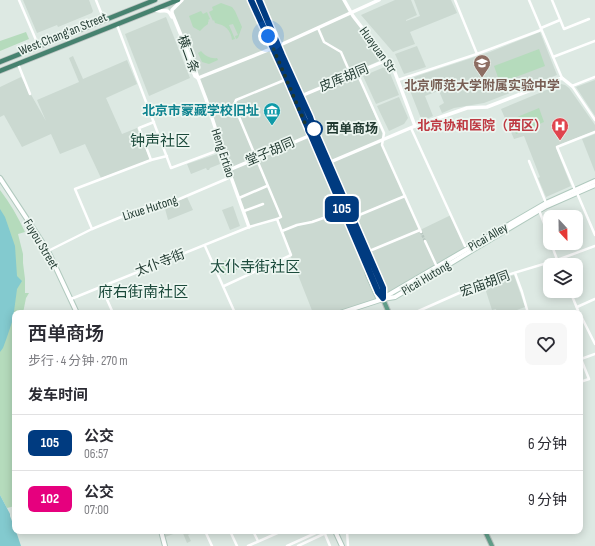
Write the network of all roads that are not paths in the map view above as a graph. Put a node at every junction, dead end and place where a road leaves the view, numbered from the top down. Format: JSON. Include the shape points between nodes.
{"nodes":[{"id":1,"x":19,"y":0,"type":"edge"},
{"id":2,"x":96,"y":0,"type":"edge"},
{"id":3,"x":155,"y":0,"type":"edge"},
{"id":4,"x":178,"y":0,"type":"edge"},
{"id":5,"x":182,"y":0,"type":"edge"},
{"id":6,"x":251,"y":0,"type":"edge"},
{"id":7,"x":259,"y":0,"type":"edge"},
{"id":8,"x":344,"y":0,"type":"edge"},
{"id":9,"x":379,"y":0,"type":"edge"},
{"id":10,"x":456,"y":0,"type":"edge"},
{"id":11,"x":529,"y":0,"type":"edge"},
{"id":12,"x":552,"y":0,"type":"edge"},
{"id":13,"x":154,"y":9,"type":"junction"},
{"id":14,"x":350,"y":13,"type":"junction"},
{"id":15,"x":589,"y":19,"type":"dead end"},
{"id":16,"x":104,"y":20,"type":"junction"},
{"id":17,"x":560,"y":20,"type":"junction"},
{"id":18,"x":116,"y":25,"type":"junction"},
{"id":19,"x":318,"y":28,"type":"junction"},
{"id":20,"x":541,"y":29,"type":"junction"},
{"id":21,"x":595,"y":41,"type":"edge"},
{"id":22,"x":278,"y":46,"type":"junction"},
{"id":23,"x":39,"y":47,"type":"junction"},
{"id":24,"x":273,"y":48,"type":"junction"},
{"id":25,"x":477,"y":54,"type":"junction"},
{"id":26,"x":553,"y":56,"type":"junction"},
{"id":27,"x":387,"y":60,"type":"junction"},
{"id":28,"x":0,"y":62,"type":"edge"},
{"id":29,"x":18,"y":64,"type":"junction"},
{"id":30,"x":0,"y":71,"type":"edge"},
{"id":31,"x":357,"y":73,"type":"junction"},
{"id":32,"x":351,"y":75,"type":"junction"},
{"id":33,"x":595,"y":77,"type":"edge"},
{"id":34,"x":198,"y":78,"type":"junction"},
{"id":35,"x":562,"y":78,"type":"junction"},
{"id":36,"x":287,"y":79,"type":"junction"},
{"id":37,"x":398,"y":80,"type":"junction"},
{"id":38,"x":572,"y":86,"type":"junction"},
{"id":39,"x":30,"y":94,"type":"dead end"},
{"id":40,"x":301,"y":96,"type":"junction"},
{"id":41,"x":234,"y":105,"type":"junction"},
{"id":42,"x":211,"y":115,"type":"junction"},
{"id":43,"x":595,"y":120,"type":"edge"},
{"id":44,"x":154,"y":122,"type":"junction"},
{"id":45,"x":415,"y":126,"type":"junction"},
{"id":46,"x":411,"y":128,"type":"junction"},
{"id":47,"x":595,"y":132,"type":"edge"},
{"id":48,"x":310,"y":135,"type":"junction"},
{"id":49,"x":383,"y":139,"type":"junction"},
{"id":50,"x":222,"y":149,"type":"junction"},
{"id":51,"x":167,"y":156,"type":"junction"},
{"id":52,"x":256,"y":158,"type":"junction"},
{"id":53,"x":150,"y":160,"type":"junction"},
{"id":54,"x":529,"y":161,"type":"dead end"},
{"id":55,"x":328,"y":163,"type":"junction"},
{"id":56,"x":229,"y":170,"type":"junction"},
{"id":57,"x":231,"y":177,"type":"junction"},
{"id":58,"x":0,"y":178,"type":"edge"},
{"id":59,"x":595,"y":181,"type":"edge"},
{"id":60,"x":595,"y":185,"type":"edge"},
{"id":61,"x":267,"y":186,"type":"dead end"},
{"id":62,"x":576,"y":191,"type":"junction"},
{"id":63,"x":405,"y":196,"type":"junction"},
{"id":64,"x":239,"y":198,"type":"junction"},
{"id":65,"x":546,"y":203,"type":"junction"},
{"id":66,"x":263,"y":204,"type":"dead end"},
{"id":67,"x":539,"y":209,"type":"junction"},
{"id":68,"x":244,"y":211,"type":"junction"},
{"id":69,"x":344,"y":212,"type":"junction"},
{"id":70,"x":352,"y":218,"type":"junction"},
{"id":71,"x":277,"y":219,"type":"junction"},
{"id":72,"x":543,"y":220,"type":"edge"},
{"id":73,"x":595,"y":222,"type":"edge"},
{"id":74,"x":590,"y":224,"type":"junction"},
{"id":75,"x":249,"y":227,"type":"junction"},
{"id":76,"x":92,"y":229,"type":"junction"},
{"id":77,"x":282,"y":231,"type":"junction"},
{"id":78,"x":595,"y":235,"type":"edge"},
{"id":79,"x":425,"y":241,"type":"tunnel mouth"},
{"id":80,"x":206,"y":246,"type":"junction"},
{"id":81,"x":465,"y":246,"type":"dead end"},
{"id":82,"x":595,"y":246,"type":"edge"},
{"id":83,"x":48,"y":251,"type":"junction"},
{"id":84,"x":367,"y":252,"type":"junction"},
{"id":85,"x":562,"y":258,"type":"edge"},
{"id":86,"x":543,"y":264,"type":"edge"},
{"id":87,"x":437,"y":267,"type":"junction"},
{"id":88,"x":515,"y":273,"type":"junction"},
{"id":89,"x":101,"y":286,"type":"junction"},
{"id":90,"x":224,"y":286,"type":"junction"},
{"id":91,"x":573,"y":298,"type":"edge"},
{"id":92,"x":71,"y":299,"type":"junction"},
{"id":93,"x":381,"y":299,"type":"junction"},
{"id":94,"x":595,"y":299,"type":"edge"},
{"id":95,"x":577,"y":307,"type":"junction"},
{"id":96,"x":76,"y":310,"type":"edge"},
{"id":97,"x":112,"y":310,"type":"edge"},
{"id":98,"x":234,"y":310,"type":"edge"},
{"id":99,"x":349,"y":310,"type":"edge"},
{"id":100,"x":388,"y":310,"type":"edge"},
{"id":101,"x":421,"y":310,"type":"edge"},
{"id":102,"x":527,"y":310,"type":"edge"},
{"id":103,"x":578,"y":310,"type":"edge"},
{"id":104,"x":583,"y":323,"type":"edge"},
{"id":105,"x":595,"y":344,"type":"edge"},
{"id":106,"x":595,"y":354,"type":"edge"},
{"id":107,"x":583,"y":358,"type":"edge"},
{"id":108,"x":583,"y":364,"type":"edge"},
{"id":109,"x":583,"y":381,"type":"edge"},
{"id":110,"x":162,"y":534,"type":"edge"},
{"id":111,"x":206,"y":534,"type":"edge"},
{"id":112,"x":231,"y":534,"type":"edge"},
{"id":113,"x":254,"y":534,"type":"edge"},
{"id":114,"x":273,"y":534,"type":"edge"},
{"id":115,"x":313,"y":534,"type":"edge"},
{"id":116,"x":324,"y":534,"type":"joint"},
{"id":117,"x":336,"y":534,"type":"edge"},
{"id":118,"x":347,"y":534,"type":"edge"},
{"id":119,"x":486,"y":534,"type":"edge"},
{"id":120,"x":258,"y":542,"type":"junction"},
{"id":121,"x":330,"y":545,"type":"edge"},
{"id":122,"x":165,"y":546,"type":"edge"},
{"id":123,"x":212,"y":546,"type":"edge"},
{"id":124,"x":237,"y":546,"type":"edge"},
{"id":125,"x":248,"y":546,"type":"edge"},
{"id":126,"x":287,"y":546,"type":"edge"},
{"id":127,"x":298,"y":546,"type":"edge"},
{"id":128,"x":326,"y":546,"type":"edge"},
{"id":129,"x":342,"y":546,"type":"edge"},
{"id":130,"x":348,"y":546,"type":"edge"},
{"id":131,"x":492,"y":546,"type":"edge"}],
"edges":[{"from":1,"to":23,"type":"street"},
{"from":2,"to":16,"type":"street"},
{"from":3,"to":16,"type":"highway","name":"West Chang'an Street"},
{"from":4,"to":13,"type":"highway","name":"West Chang'an Street"},
{"from":5,"to":34,"type":"street","name":"横二条","via":[[172,13]]},
{"from":6,"to":24,"type":"main road"},
{"from":7,"to":22,"type":"main road"},
{"from":8,"to":14,"type":"street","name":"Huayuan Str"},
{"from":9,"to":14,"type":"street"},
{"from":10,"to":25,"type":"street"},
{"from":11,"to":20,"type":"street"},
{"from":12,"to":17,"type":"street"},
{"from":13,"to":18,"type":"highway","name":"West Chang'an Street"},
{"from":13,"to":34,"type":"street","name":"横二条","via":[[167,10],[170,14]]},
{"from":14,"to":19,"type":"street"},
{"from":14,"to":27,"type":"street","name":"Huayuan Str"},
{"from":15,"to":17,"type":"street","via":[[564,29]]},
{"from":16,"to":23,"type":"highway","name":"West Chang'an Street"},
{"from":17,"to":20,"type":"street"},
{"from":18,"to":29,"type":"highway","name":"West Chang'an Street"},
{"from":18,"to":44,"type":"street"},
{"from":19,"to":22,"type":"street"},
{"from":19,"to":32,"type":"street","via":[[324,42],[341,52]]},
{"from":20,"to":25,"type":"street"},
{"from":20,"to":26,"type":"street"},
{"from":21,"to":26,"type":"street"},
{"from":22,"to":40,"type":"main road"},
{"from":23,"to":28,"type":"highway","name":"West Chang'an Street"},
{"from":24,"to":34,"type":"street"},
{"from":24,"to":36,"type":"main road"},
{"from":25,"to":37,"type":"street"},
{"from":26,"to":35,"type":"street"},
{"from":27,"to":31,"type":"street","name":"皮库胡同"},
{"from":27,"to":37,"type":"street","name":"Huayuan Str"},
{"from":29,"to":30,"type":"highway","name":"West Chang'an Street"},
{"from":29,"to":39,"type":"street"},
{"from":31,"to":32,"type":"street","name":"皮库胡同"},
{"from":31,"to":49,"type":"street","via":[[384,133]]},
{"from":32,"to":40,"type":"street","name":"皮库胡同"},
{"from":33,"to":38,"type":"street"},
{"from":34,"to":42,"type":"street","name":"Heng Ertiao"},
{"from":35,"to":38,"type":"street"},
{"from":35,"to":45,"type":"street","via":[[487,107],[467,108]]},
{"from":36,"to":41,"type":"street","via":[[236,100]]},
{"from":36,"to":48,"type":"main road"},
{"from":37,"to":45,"type":"street","name":"Huayuan Str"},
{"from":38,"to":43,"type":"street"},
{"from":40,"to":55,"type":"main road"},
{"from":41,"to":42,"type":"street"},
{"from":41,"to":52,"type":"street"},
{"from":42,"to":50,"type":"street","name":"Heng Ertiao"},
{"from":44,"to":51,"type":"street"},
{"from":44,"to":53,"type":"street","via":[[139,128]]},
{"from":45,"to":46,"type":"street"},
{"from":46,"to":49,"type":"street"},
{"from":46,"to":81,"type":"street"},
{"from":47,"to":62,"type":"street","via":[[557,147]]},
{"from":48,"to":52,"type":"street","name":"堂子胡同"},
{"from":48,"to":69,"type":"main road"},
{"from":49,"to":55,"type":"street"},
{"from":49,"to":63,"type":"street","via":[[382,145]]},
{"from":50,"to":51,"type":"street","via":[[171,168]]},
{"from":50,"to":56,"type":"street","name":"Heng Ertiao"},
{"from":51,"to":53,"type":"street"},
{"from":52,"to":56,"type":"street","name":"堂子胡同"},
{"from":52,"to":71,"type":"street","via":[[281,217]]},
{"from":53,"to":76,"type":"street","via":[[75,189]]},
{"from":54,"to":65,"type":"street"},
{"from":55,"to":70,"type":"main road"},
{"from":56,"to":57,"type":"street","name":"Heng Ertiao"},
{"from":57,"to":64,"type":"street","name":"Heng Ertiao"},
{"from":57,"to":76,"type":"street","name":"Lixue Hutong","via":[[170,203],[155,203]]},
{"from":58,"to":83,"type":"main road","name":"Fuyou Street"},
{"from":59,"to":62,"type":"main road","name":"Picai Alley"},
{"from":60,"to":62,"type":"main road","name":"Picai Hutong"},
{"from":61,"to":64,"type":"street"},
{"from":62,"to":65,"type":"main road","name":"Picai Alley"},
{"from":62,"to":67,"type":"main road","name":"Picai Hutong"},
{"from":62,"to":74,"type":"street"},
{"from":63,"to":70,"type":"street"},
{"from":63,"to":84,"type":"street","via":[[421,231]]},
{"from":64,"to":68,"type":"street","name":"Heng Ertiao"},
{"from":65,"to":67,"type":"main road","name":"Picai Alley"},
{"from":66,"to":68,"type":"street"},
{"from":67,"to":72,"type":"street"},
{"from":67,"to":87,"type":"main road","name":"Picai Alley"},
{"from":67,"to":93,"type":"main road","name":"Picai Hutong","via":[[395,297]]},
{"from":68,"to":75,"type":"street","name":"Heng Ertiao"},
{"from":69,"to":77,"type":"street"},
{"from":69,"to":93,"type":"main road"},
{"from":70,"to":84,"type":"main road"},
{"from":71,"to":75,"type":"street","name":"太仆寺街"},
{"from":71,"to":77,"type":"street"},
{"from":73,"to":74,"type":"street"},
{"from":74,"to":78,"type":"street"},
{"from":75,"to":80,"type":"street","name":"太仆寺街"},
{"from":76,"to":83,"type":"street","name":"Lixue Hutong"},
{"from":77,"to":90,"type":"street","via":[[291,256]]},
{"from":79,"to":87,"type":"street"},
{"from":80,"to":89,"type":"street","name":"太仆寺街"},
{"from":80,"to":90,"type":"street"},
{"from":82,"to":85,"type":"street","name":"宏庙胡同"},
{"from":83,"to":92,"type":"main road","name":"Fuyou Street"},
{"from":84,"to":93,"type":"main road","via":[[383,288]]},
{"from":86,"to":88,"type":"street","name":"宏庙胡同"},
{"from":87,"to":93,"type":"main road","name":"Picai Alley"},
{"from":88,"to":101,"type":"street","name":"宏庙胡同","via":[[484,282]]},
{"from":88,"to":102,"type":"street"},
{"from":89,"to":92,"type":"street","name":"太仆寺街"},
{"from":89,"to":97,"type":"street"},
{"from":90,"to":98,"type":"street"},
{"from":91,"to":95,"type":"street"},
{"from":92,"to":96,"type":"main road","name":"Fuyou Street"},
{"from":93,"to":99,"type":"main road"},
{"from":93,"to":100,"type":"main road"},
{"from":94,"to":95,"type":"street"},
{"from":95,"to":103,"type":"street"},
{"from":104,"to":105,"type":"street"},
{"from":106,"to":107,"type":"street"},
{"from":108,"to":109,"type":"street","via":[[589,379]]},
{"from":110,"to":122,"type":"main road"},
{"from":111,"to":123,"type":"street"},
{"from":112,"to":124,"type":"street"},
{"from":113,"to":120,"type":"street"},
{"from":114,"to":120,"type":"street"},
{"from":115,"to":126,"type":"street"},
{"from":116,"to":121,"type":"street"},
{"from":116,"to":127,"type":"street"},
{"from":117,"to":129,"type":"main road"},
{"from":118,"to":130,"type":"street"},
{"from":119,"to":131,"type":"main road"},
{"from":120,"to":125,"type":"street"},
{"from":121,"to":128,"type":"street"}]}
